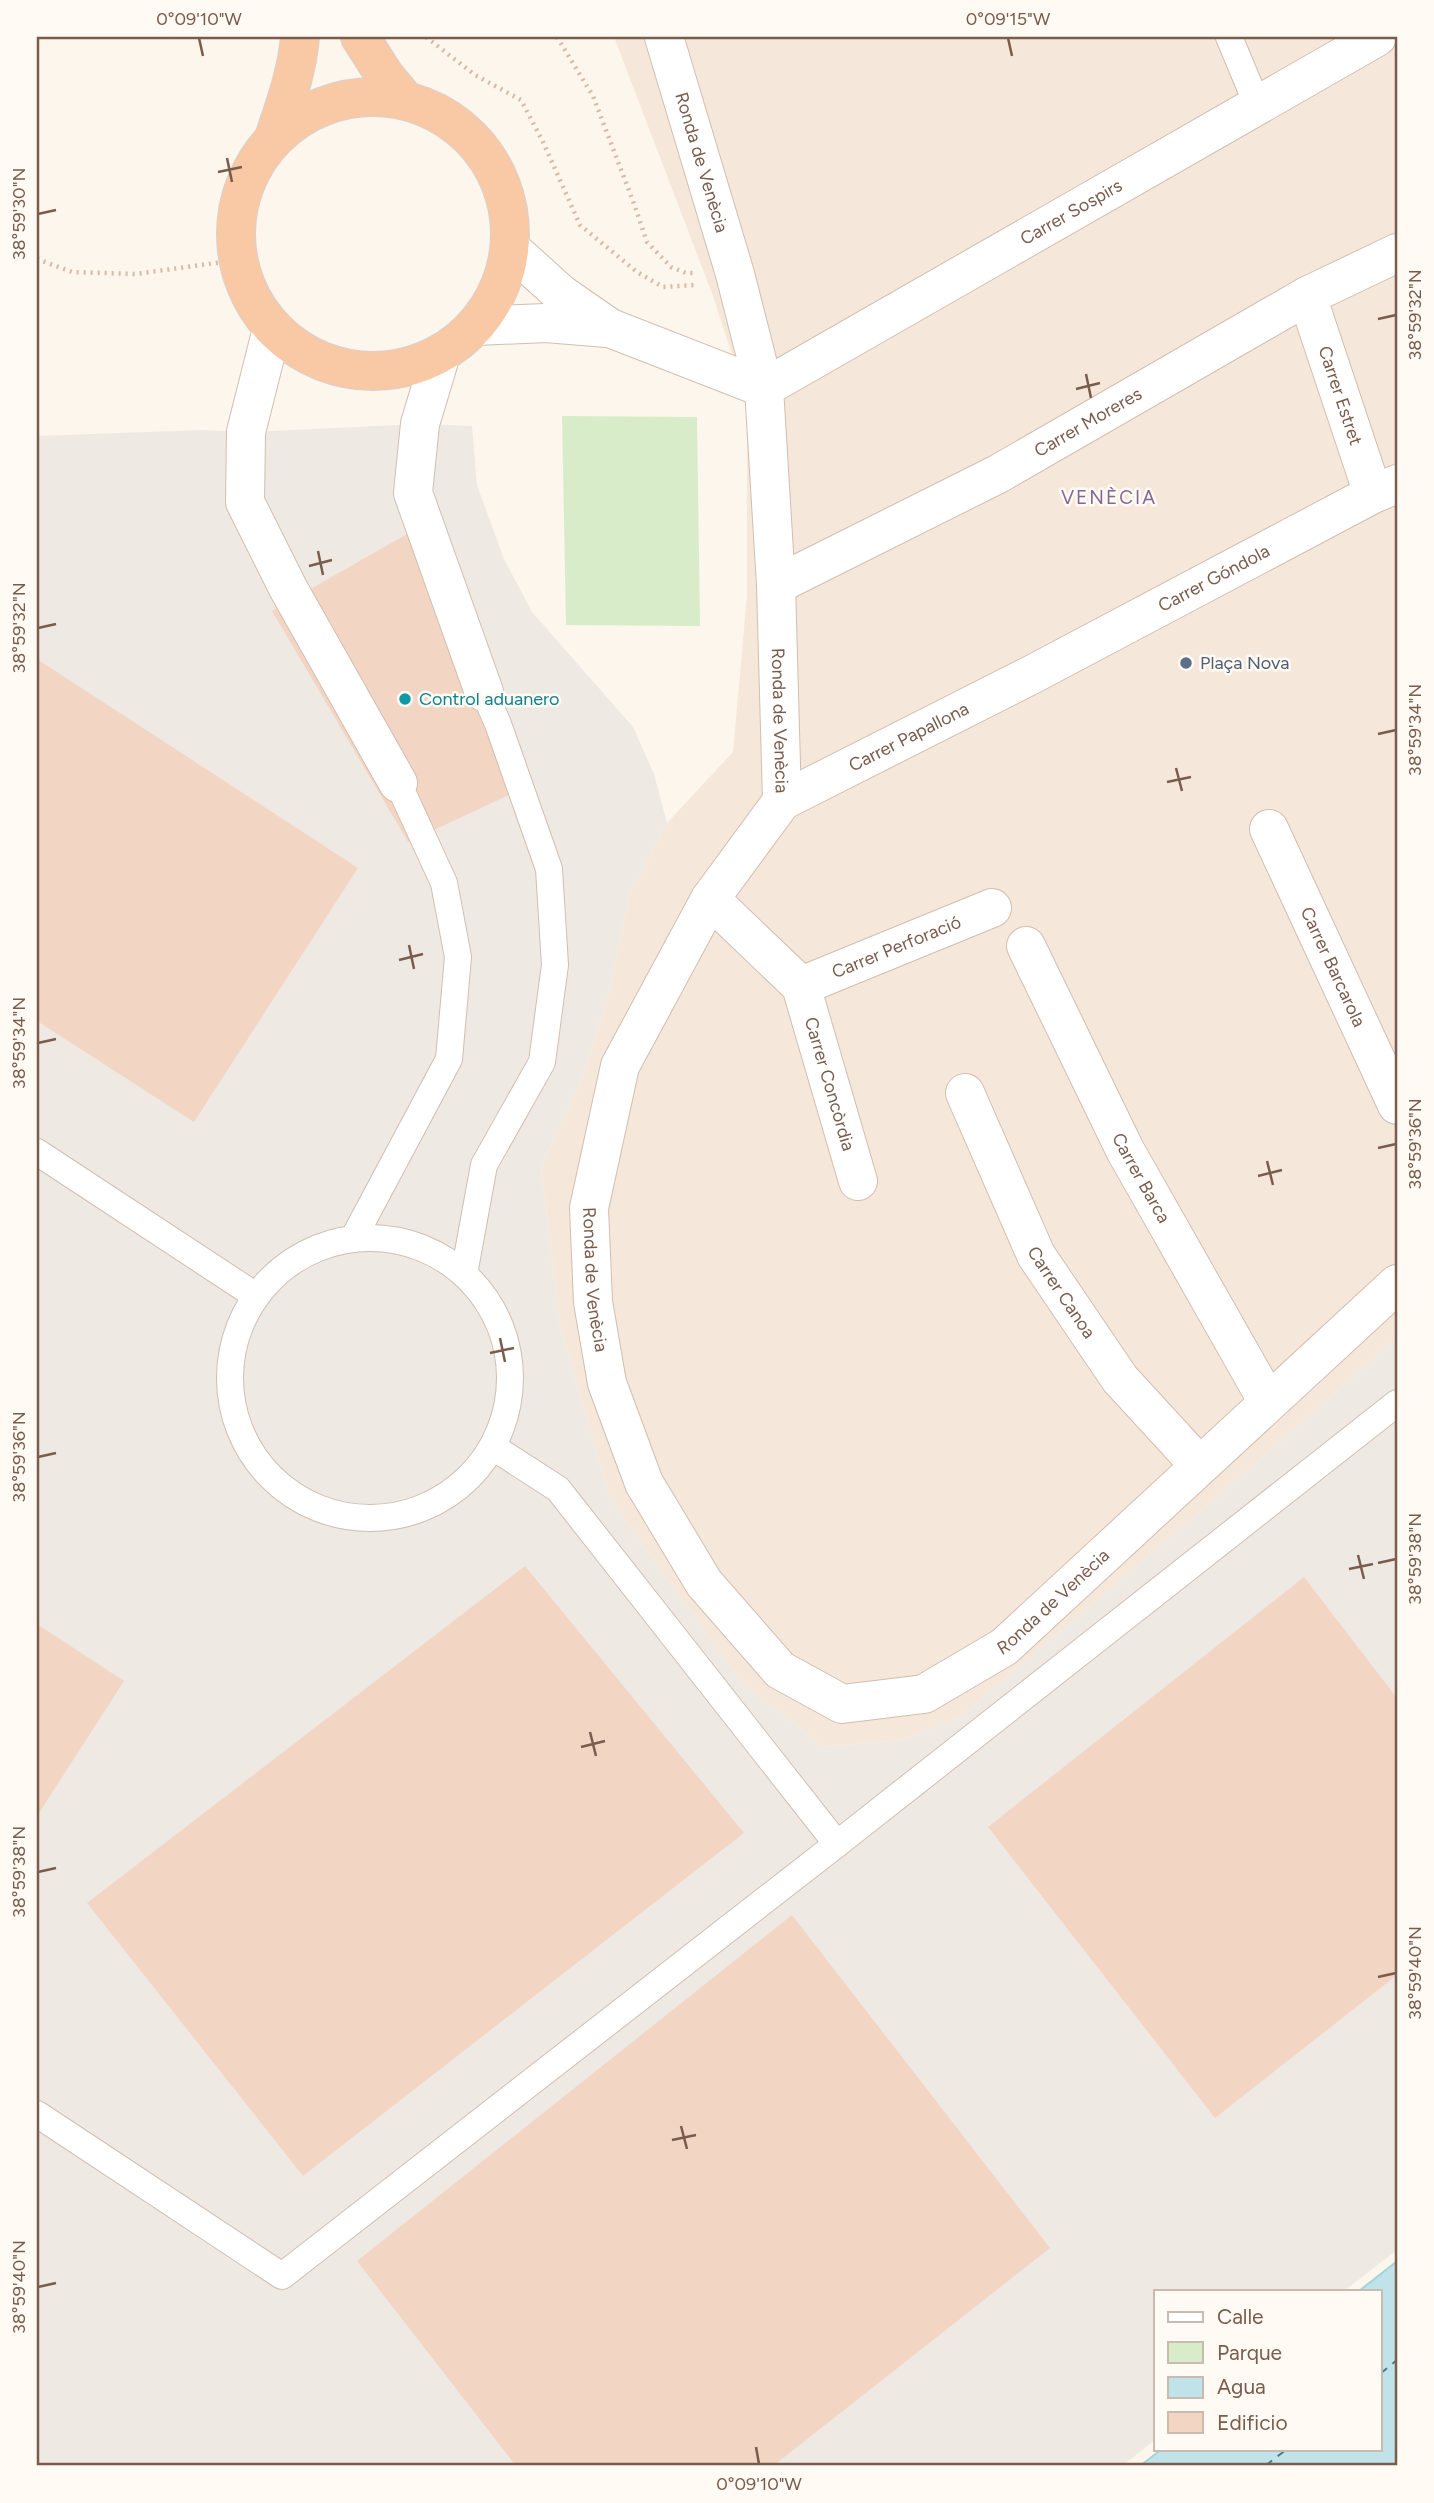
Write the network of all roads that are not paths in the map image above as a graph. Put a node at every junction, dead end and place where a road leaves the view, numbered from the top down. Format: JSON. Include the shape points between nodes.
{"nodes":[{"id":1,"x":300,"y":37,"type":"edge"},
{"id":2,"x":360,"y":37,"type":"edge"},
{"id":3,"x":664,"y":37,"type":"edge"},
{"id":4,"x":1229,"y":37,"type":"edge"},
{"id":5,"x":1377,"y":37,"type":"edge"},
{"id":6,"x":405,"y":100,"type":"junction"},
{"id":7,"x":1257,"y":104,"type":"junction"},
{"id":8,"x":274,"y":138,"type":"junction"},
{"id":9,"x":510,"y":248,"type":"junction"},
{"id":10,"x":1397,"y":253,"type":"edge"},
{"id":11,"x":1307,"y":296,"type":"junction"},
{"id":12,"x":476,"y":326,"type":"junction"},
{"id":13,"x":610,"y":328,"type":"junction"},
{"id":14,"x":272,"y":329,"type":"junction"},
{"id":15,"x":441,"y":354,"type":"junction"},
{"id":16,"x":764,"y":388,"type":"junction"},
{"id":17,"x":1385,"y":489,"type":"edge"},
{"id":18,"x":776,"y":586,"type":"junction"},
{"id":19,"x":1033,"y":674,"type":"joint"},
{"id":20,"x":484,"y":692,"type":"joint"},
{"id":21,"x":398,"y":783,"type":"joint"},
{"id":22,"x":782,"y":800,"type":"junction"},
{"id":23,"x":1269,"y":829,"type":"dead end"},
{"id":24,"x":710,"y":899,"type":"junction"},
{"id":25,"x":992,"y":908,"type":"dead end"},
{"id":26,"x":1026,"y":946,"type":"dead end"},
{"id":27,"x":801,"y":986,"type":"junction"},
{"id":28,"x":965,"y":1093,"type":"dead end"},
{"id":29,"x":1397,"y":1105,"type":"edge"},
{"id":30,"x":37,"y":1152,"type":"edge"},
{"id":31,"x":858,"y":1181,"type":"dead end"},
{"id":32,"x":353,"y":1239,"type":"junction"},
{"id":33,"x":464,"y":1274,"type":"junction"},
{"id":34,"x":1397,"y":1284,"type":"edge"},
{"id":35,"x":256,"y":1296,"type":"junction"},
{"id":36,"x":1268,"y":1402,"type":"junction"},
{"id":37,"x":1397,"y":1403,"type":"edge"},
{"id":38,"x":493,"y":1447,"type":"junction"},
{"id":39,"x":1199,"y":1465,"type":"junction"},
{"id":40,"x":837,"y":1844,"type":"junction"},
{"id":41,"x":37,"y":2114,"type":"edge"}],
"edges":[{"from":1,"to":8,"type":"highway","via":[[289,95]]},
{"from":2,"to":6,"type":"highway"},
{"from":3,"to":16,"type":"street","name":"Ronda de Venècia","via":[[735,271]]},
{"from":4,"to":7,"type":"lane"},
{"from":5,"to":7,"type":"street","name":"Carrer Sospirs"},
{"from":6,"to":8,"type":"highway","via":[[358,98],[324,107]]},
{"from":6,"to":9,"type":"highway","via":[[456,124],[477,144],[505,192]]},
{"from":7,"to":16,"type":"street","name":"Carrer Sospirs"},
{"from":8,"to":14,"type":"highway","via":[[254,164],[240,194],[234,227],[244,285]]},
{"from":9,"to":12,"type":"highway","via":[[499,290]]},
{"from":9,"to":13,"type":"street","via":[[561,294]]},
{"from":10,"to":11,"type":"street","name":"Carrer Moreres"},
{"from":11,"to":17,"type":"street","name":"Carrer Estret"},
{"from":11,"to":18,"type":"street","name":"Carrer Moreres","via":[[998,474]]},
{"from":12,"to":13,"type":"street","via":[[546,323]]},
{"from":12,"to":15,"type":"highway"},
{"from":13,"to":16,"type":"street"},
{"from":14,"to":15,"type":"highway","via":[[308,356],[352,371],[398,370]]},
{"from":14,"to":21,"type":"street","via":[[246,432],[245,502]]},
{"from":15,"to":20,"type":"street","via":[[419,424],[413,492]]},
{"from":16,"to":18,"type":"street","name":"Ronda de Venècia"},
{"from":17,"to":19,"type":"street","name":"Carrer Góndola"},
{"from":18,"to":22,"type":"street","name":"Ronda de Venècia"},
{"from":19,"to":22,"type":"street","name":"Carrer Papallona"},
{"from":20,"to":33,"type":"lane","via":[[549,869],[555,965],[542,1062],[484,1165]]},
{"from":21,"to":32,"type":"lane","via":[[444,883],[458,957],[449,1059]]},
{"from":22,"to":24,"type":"street","name":"Ronda de Venècia"},
{"from":23,"to":29,"type":"street","name":"Carrer Barcarola"},
{"from":24,"to":27,"type":"street"},
{"from":24,"to":39,"type":"street","name":"Ronda de Venècia","via":[[620,1066],[589,1208],[593,1302],[607,1383],[644,1483],[704,1583],[779,1670],[842,1704],[924,1694],[1004,1647]]},
{"from":25,"to":27,"type":"street","name":"Carrer Perforació"},
{"from":26,"to":36,"type":"street","name":"Carrer Barca","via":[[1125,1150]]},
{"from":27,"to":31,"type":"street","name":"Carrer Concòrdia"},
{"from":28,"to":39,"type":"street","name":"Carrer Canoa","via":[[1036,1255],[1120,1379]]},
{"from":30,"to":35,"type":"lane"},
{"from":32,"to":33,"type":"lane","via":[[393,1240],[431,1252]]},
{"from":32,"to":35,"type":"lane","via":[[316,1248],[282,1268]]},
{"from":33,"to":38,"type":"lane","via":[[493,1311],[509,1355],[509,1402]]},
{"from":34,"to":36,"type":"street","name":"Ronda de Venècia"},
{"from":35,"to":38,"type":"lane","via":[[235,1336],[229,1381],[237,1426],[260,1466],[293,1497],[335,1515],[392,1516],[426,1507],[464,1482]]},
{"from":36,"to":39,"type":"street","name":"Ronda de Venècia"},
{"from":37,"to":40,"type":"lane"},
{"from":38,"to":40,"type":"lane","via":[[558,1489]]},
{"from":40,"to":41,"type":"lane","via":[[282,2276]]}]}
